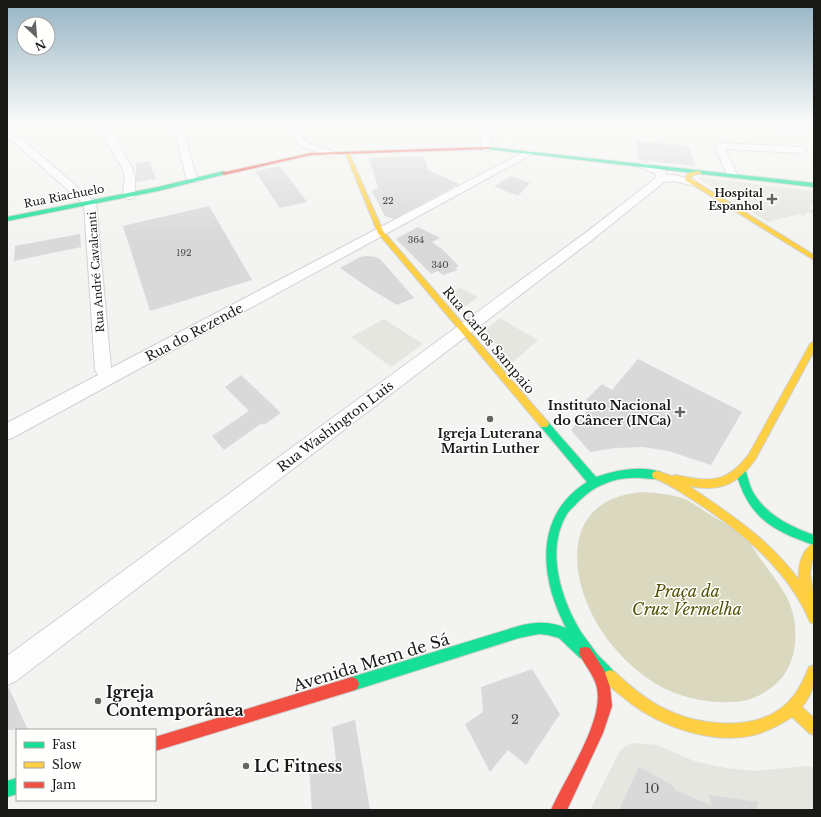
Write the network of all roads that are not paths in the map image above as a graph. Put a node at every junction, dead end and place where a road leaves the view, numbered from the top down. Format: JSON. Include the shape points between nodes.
{"nodes":[{"id":1,"x":41,"y":160,"type":"edge"},
{"id":2,"x":123,"y":160,"type":"edge"},
{"id":3,"x":187,"y":160,"type":"edge"},
{"id":4,"x":280,"y":160,"type":"edge"},
{"id":5,"x":350,"y":160,"type":"edge"},
{"id":6,"x":516,"y":160,"type":"edge"},
{"id":7,"x":597,"y":160,"type":"edge"},
{"id":8,"x":726,"y":160,"type":"edge"},
{"id":9,"x":644,"y":165,"type":"junction"},
{"id":10,"x":708,"y":173,"type":"junction"},
{"id":11,"x":733,"y":176,"type":"junction"},
{"id":12,"x":661,"y":179,"type":"junction"},
{"id":13,"x":194,"y":180,"type":"junction"},
{"id":14,"x":691,"y":182,"type":"junction"},
{"id":15,"x":814,"y":185,"type":"edge"},
{"id":16,"x":129,"y":196,"type":"junction"},
{"id":17,"x":90,"y":203,"type":"junction"},
{"id":18,"x":7,"y":219,"type":"edge"},
{"id":19,"x":380,"y":232,"type":"junction"},
{"id":20,"x":814,"y":258,"type":"edge"},
{"id":21,"x":463,"y":330,"type":"junction"},
{"id":22,"x":814,"y":344,"type":"edge"},
{"id":23,"x":108,"y":378,"type":"junction"},
{"id":24,"x":7,"y":432,"type":"edge"},
{"id":25,"x":741,"y":472,"type":"junction"},
{"id":26,"x":660,"y":475,"type":"junction"},
{"id":27,"x":594,"y":482,"type":"junction"},
{"id":28,"x":814,"y":540,"type":"edge"},
{"id":29,"x":814,"y":548,"type":"edge"},
{"id":30,"x":814,"y":617,"type":"edge"},
{"id":31,"x":589,"y":656,"type":"junction"},
{"id":32,"x":7,"y":672,"type":"edge"},
{"id":33,"x":814,"y":672,"type":"edge"},
{"id":34,"x":793,"y":708,"type":"junction"},
{"id":35,"x":814,"y":728,"type":"edge"},
{"id":36,"x":156,"y":744,"type":"edge"},
{"id":37,"x":559,"y":810,"type":"edge"}],
"edges":[{"from":1,"to":17,"type":"street","name":"Rua André Cavalcanti"},
{"from":2,"to":16,"type":"street","via":[[130,177]]},
{"from":3,"to":13,"type":"street"},
{"from":4,"to":13,"type":"main road","name":"Rua Riachuelo"},
{"from":5,"to":19,"type":"main road","name":"Rua Carlos Sampaio"},
{"from":6,"to":19,"type":"street","name":"Rua do Rezende"},
{"from":7,"to":9,"type":"main road","name":"Rua Riachuelo"},
{"from":8,"to":11,"type":"street"},
{"from":9,"to":10,"type":"main road","name":"Rua Riachuelo"},
{"from":9,"to":12,"type":"street","via":[[660,173]]},
{"from":10,"to":11,"type":"main road","name":"Rua Riachuelo"},
{"from":10,"to":14,"type":"main road","via":[[693,173],[688,176]]},
{"from":11,"to":15,"type":"main road","name":"Rua Riachuelo"},
{"from":12,"to":14,"type":"street","via":[[674,178]]},
{"from":12,"to":21,"type":"street","name":"Rua Washington Luis"},
{"from":13,"to":16,"type":"main road","name":"Rua Riachuelo"},
{"from":14,"to":20,"type":"main road"},
{"from":16,"to":17,"type":"main road","name":"Rua Riachuelo"},
{"from":17,"to":18,"type":"main road","name":"Rua Riachuelo"},
{"from":17,"to":23,"type":"street","name":"Rua André Cavalcanti","via":[[103,370]]},
{"from":19,"to":21,"type":"main road","name":"Rua Carlos Sampaio"},
{"from":19,"to":23,"type":"street","name":"Rua do Rezende"},
{"from":21,"to":27,"type":"main road","name":"Rua Carlos Sampaio"},
{"from":21,"to":32,"type":"street","name":"Rua Washington Luis"},
{"from":22,"to":25,"type":"main road","via":[[752,457]]},
{"from":23,"to":24,"type":"street","name":"Rua do Rezende"},
{"from":25,"to":26,"type":"main road","via":[[728,480],[706,484]]},
{"from":25,"to":28,"type":"main road","via":[[745,489],[760,511],[788,530]]},
{"from":26,"to":27,"type":"main road","via":[[630,473]]},
{"from":26,"to":30,"type":"main road","via":[[724,512],[757,540],[791,579]]},
{"from":27,"to":31,"type":"main road","via":[[573,497],[560,516],[553,533],[550,559],[553,584],[560,605]]},
{"from":29,"to":30,"type":"main road","via":[[808,555],[804,570]]},
{"from":31,"to":34,"type":"main road","via":[[612,680],[639,701],[671,718],[697,727],[731,731],[752,728],[775,721]]},
{"from":31,"to":36,"type":"main road","name":"Avenida Mem de Sá","via":[[563,633],[552,628],[536,629]]},
{"from":31,"to":37,"type":"main road","via":[[602,681],[604,713],[575,781]]},
{"from":33,"to":34,"type":"main road","via":[[808,688]]},
{"from":34,"to":35,"type":"main road"}]}
